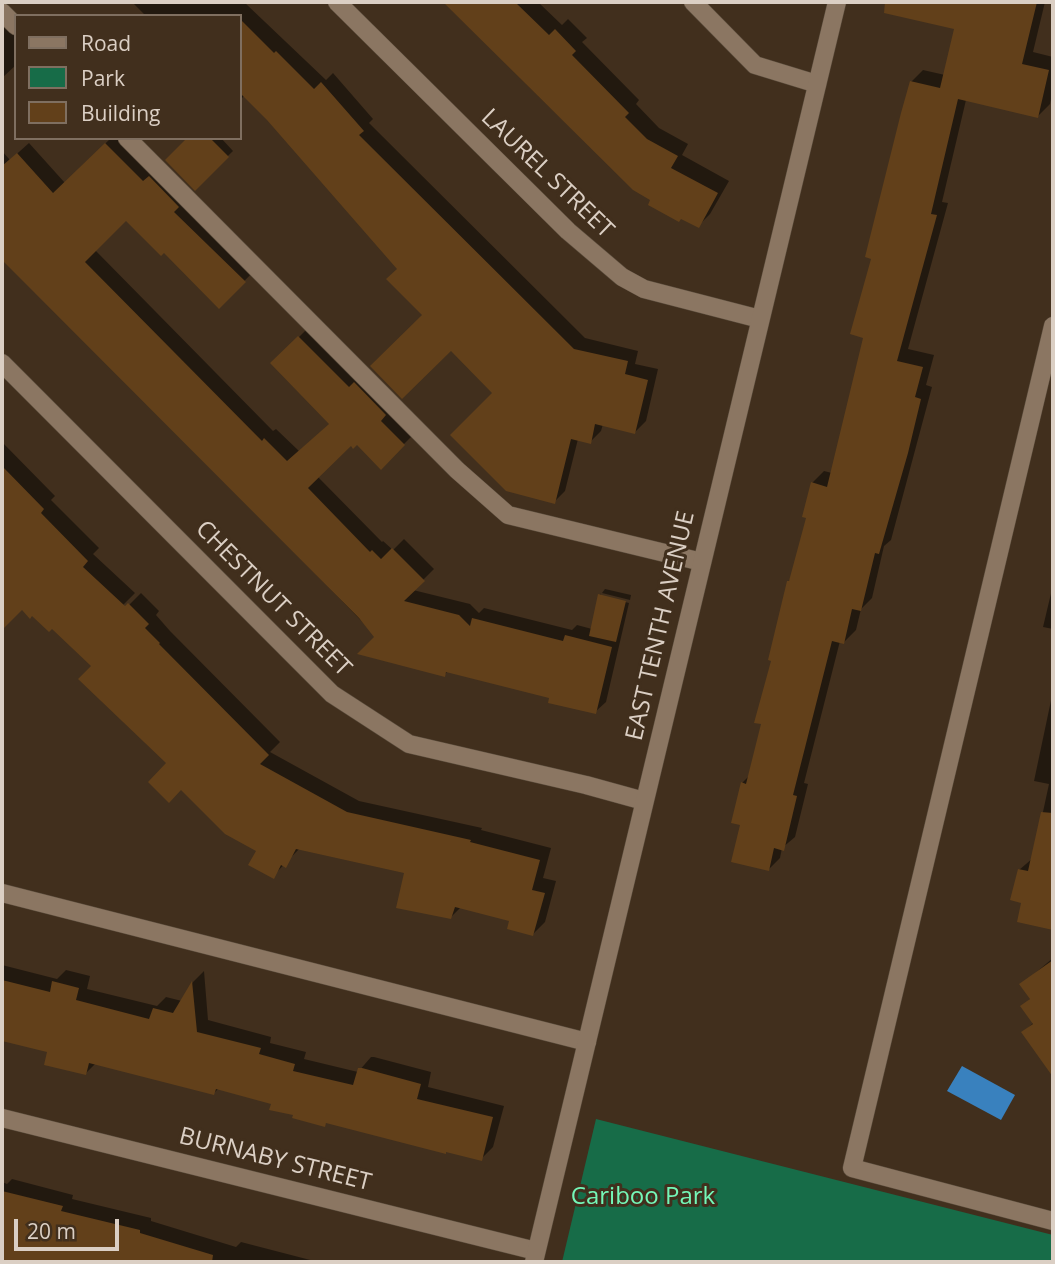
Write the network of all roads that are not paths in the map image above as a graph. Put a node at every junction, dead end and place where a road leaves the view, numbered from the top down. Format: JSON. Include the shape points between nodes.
{"nodes":[{"id":1,"x":337,"y":2,"type":"edge"},
{"id":2,"x":693,"y":2,"type":"edge"},
{"id":3,"x":837,"y":2,"type":"edge"},
{"id":4,"x":817,"y":84,"type":"junction"},
{"id":5,"x":129,"y":140,"type":"edge"},
{"id":6,"x":760,"y":319,"type":"junction"},
{"id":7,"x":1053,"y":326,"type":"edge"},
{"id":8,"x":2,"y":363,"type":"edge"},
{"id":9,"x":702,"y":562,"type":"junction"},
{"id":10,"x":645,"y":801,"type":"junction"},
{"id":11,"x":2,"y":893,"type":"edge"},
{"id":12,"x":587,"y":1042,"type":"junction"},
{"id":13,"x":2,"y":1118,"type":"edge"},
{"id":14,"x":1053,"y":1221,"type":"edge"},
{"id":15,"x":535,"y":1257,"type":"edge"}],
"edges":[{"from":1,"to":6,"type":"street","name":"LAUREL STREET","via":[[568,230],[622,277],[644,289]]},
{"from":2,"to":4,"type":"street","via":[[755,65]]},
{"from":3,"to":4,"type":"street","name":"EAST TENTH AVENUE"},
{"from":4,"to":6,"type":"street","name":"EAST TENTH AVENUE"},
{"from":5,"to":9,"type":"street","via":[[457,470],[508,514]]},
{"from":6,"to":9,"type":"street","name":"EAST TENTH AVENUE"},
{"from":7,"to":14,"type":"street","via":[[852,1168]]},
{"from":8,"to":10,"type":"street","name":"CHESTNUT STREET","via":[[332,694],[409,744]]},
{"from":9,"to":10,"type":"street","name":"EAST TENTH AVENUE"},
{"from":10,"to":12,"type":"street","name":"EAST TENTH AVENUE"},
{"from":11,"to":12,"type":"street"},
{"from":12,"to":15,"type":"street","name":"EAST TENTH AVENUE"},
{"from":13,"to":15,"type":"street","name":"BURNABY STREET"}]}
